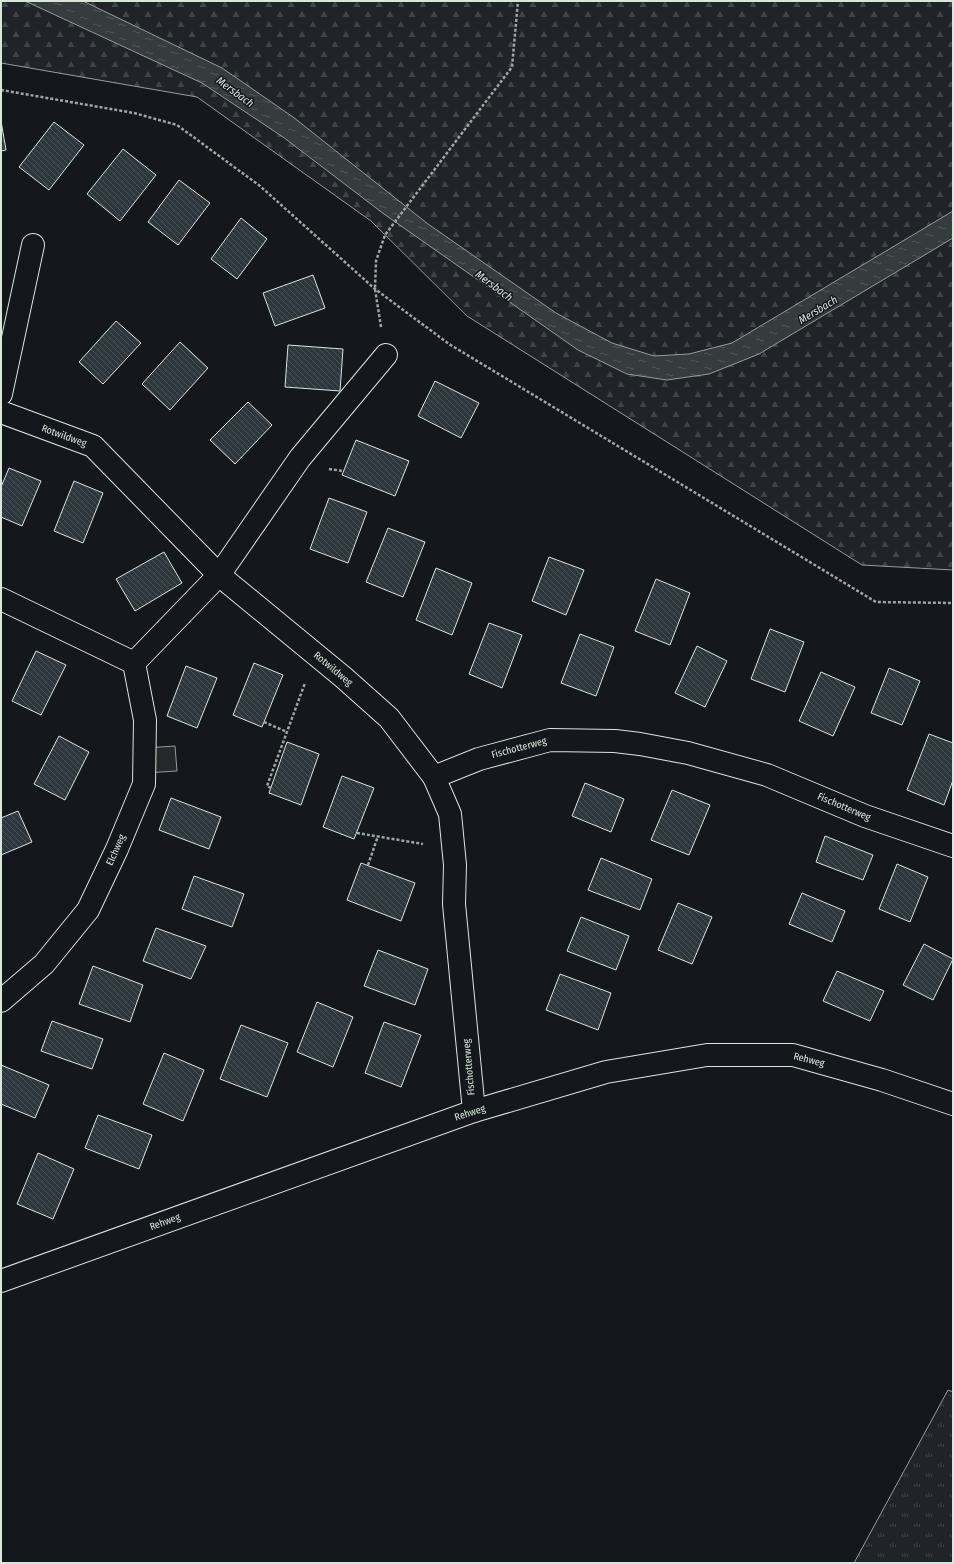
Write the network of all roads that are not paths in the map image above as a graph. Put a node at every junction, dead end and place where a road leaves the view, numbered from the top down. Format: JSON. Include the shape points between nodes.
{"nodes":[{"id":1,"x":32,"y":244,"type":"dead end"},
{"id":2,"x":386,"y":355,"type":"road end"},
{"id":3,"x":1,"y":394,"type":"edge"},
{"id":4,"x":1,"y":412,"type":"edge"},
{"id":5,"x":219,"y":574,"type":"junction"},
{"id":6,"x":1,"y":599,"type":"edge"},
{"id":7,"x":134,"y":663,"type":"junction"},
{"id":8,"x":434,"y":777,"type":"junction"},
{"id":9,"x":953,"y":846,"type":"edge"},
{"id":10,"x":1,"y":1001,"type":"edge"},
{"id":11,"x":953,"y":1104,"type":"edge"},
{"id":12,"x":474,"y":1111,"type":"junction"},
{"id":13,"x":1,"y":1281,"type":"edge"}],
"edges":[{"from":1,"to":3,"type":"street"},
{"from":2,"to":5,"type":"street","via":[[300,458]]},
{"from":4,"to":5,"type":"street","name":"Rotwildweg","via":[[93,446]]},
{"from":5,"to":7,"type":"street"},
{"from":5,"to":8,"type":"street","name":"Rotwildweg","via":[[389,718]]},
{"from":6,"to":7,"type":"street"},
{"from":7,"to":10,"type":"street","name":"Elchweg","via":[[145,720],[144,784],[88,910],[44,964]]},
{"from":8,"to":9,"type":"street","name":"Fischotterweg","via":[[479,759],[550,740],[640,744],[688,753],[767,775],[865,816]]},
{"from":8,"to":12,"type":"street","name":"Fischotterweg","via":[[450,814],[454,904]]},
{"from":11,"to":12,"type":"street","name":"Rehweg","via":[[882,1080],[793,1055],[707,1055],[606,1072]]},
{"from":12,"to":13,"type":"street","name":"Rehweg"}]}
